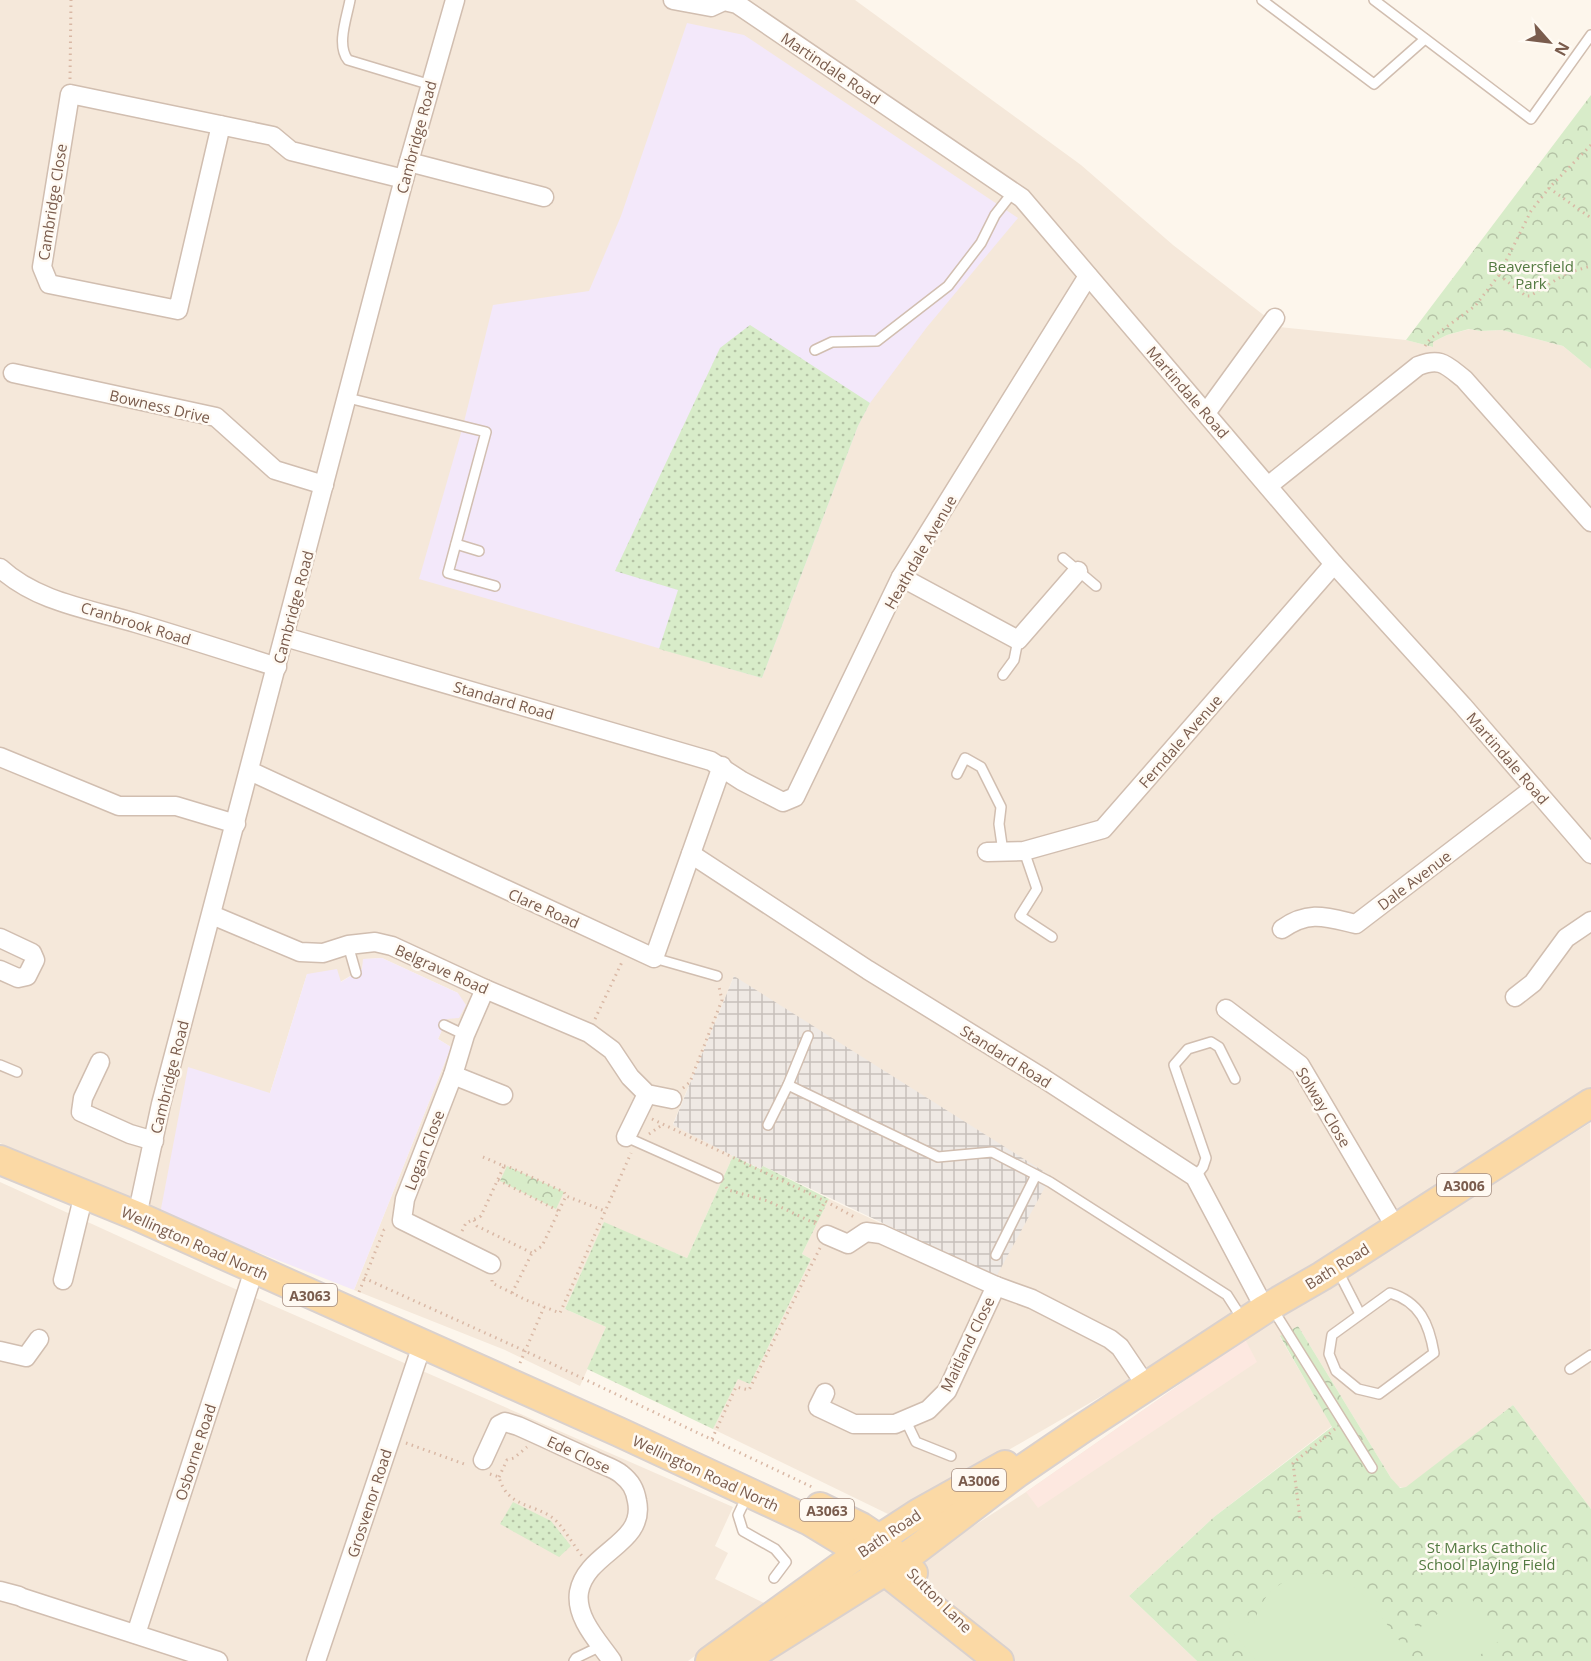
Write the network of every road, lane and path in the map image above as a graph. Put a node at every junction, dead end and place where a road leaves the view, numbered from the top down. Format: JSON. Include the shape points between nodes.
{"nodes":[{"id":1,"x":71,"y":0,"type":"edge"},
{"id":2,"x":350,"y":0,"type":"edge"},
{"id":3,"x":455,"y":0,"type":"edge"},
{"id":4,"x":673,"y":0,"type":"edge"},
{"id":5,"x":1262,"y":0,"type":"edge"},
{"id":6,"x":1374,"y":0,"type":"edge"},
{"id":7,"x":731,"y":1,"type":"edge"},
{"id":8,"x":1591,"y":35,"type":"edge"},
{"id":9,"x":1425,"y":39,"type":"junction"},
{"id":10,"x":430,"y":85,"type":"junction"},
{"id":11,"x":70,"y":94,"type":"junction"},
{"id":12,"x":221,"y":125,"type":"junction"},
{"id":13,"x":1591,"y":145,"type":"edge"},
{"id":14,"x":407,"y":171,"type":"junction"},
{"id":15,"x":1550,"y":188,"type":"junction"},
{"id":16,"x":1013,"y":192,"type":"junction"},
{"id":17,"x":544,"y":196,"type":"dead end"},
{"id":18,"x":1591,"y":218,"type":"edge"},
{"id":19,"x":1591,"y":266,"type":"edge"},
{"id":20,"x":1499,"y":274,"type":"junction"},
{"id":21,"x":1088,"y":276,"type":"junction"},
{"id":22,"x":1275,"y":318,"type":"dead end"},
{"id":23,"x":815,"y":350,"type":"dead end"},
{"id":24,"x":1436,"y":361,"type":"junction"},
{"id":25,"x":13,"y":374,"type":"dead end"},
{"id":26,"x":348,"y":398,"type":"junction"},
{"id":27,"x":1206,"y":413,"type":"junction"},
{"id":28,"x":324,"y":485,"type":"junction"},
{"id":29,"x":1268,"y":486,"type":"junction"},
{"id":30,"x":1591,"y":522,"type":"edge"},
{"id":31,"x":456,"y":544,"type":"junction"},
{"id":32,"x":478,"y":551,"type":"dead end"},
{"id":33,"x":1063,"y":558,"type":"dead end"},
{"id":34,"x":1334,"y":564,"type":"junction"},
{"id":35,"x":0,"y":568,"type":"edge"},
{"id":36,"x":1078,"y":571,"type":"junction"},
{"id":37,"x":902,"y":577,"type":"junction"},
{"id":38,"x":495,"y":586,"type":"dead end"},
{"id":39,"x":1096,"y":586,"type":"dead end"},
{"id":40,"x":285,"y":637,"type":"junction"},
{"id":41,"x":1018,"y":640,"type":"junction"},
{"id":42,"x":277,"y":667,"type":"junction"},
{"id":43,"x":1003,"y":675,"type":"dead end"},
{"id":44,"x":0,"y":756,"type":"edge"},
{"id":45,"x":722,"y":766,"type":"junction"},
{"id":46,"x":250,"y":771,"type":"junction"},
{"id":47,"x":957,"y":774,"type":"dead end"},
{"id":48,"x":1534,"y":788,"type":"junction"},
{"id":49,"x":236,"y":824,"type":"junction"},
{"id":50,"x":1024,"y":851,"type":"junction"},
{"id":51,"x":995,"y":852,"type":"joint"},
{"id":52,"x":691,"y":854,"type":"junction"},
{"id":53,"x":1591,"y":854,"type":"edge"},
{"id":54,"x":212,"y":915,"type":"junction"},
{"id":55,"x":1591,"y":921,"type":"edge"},
{"id":56,"x":1282,"y":929,"type":"dead end"},
{"id":57,"x":1052,"y":937,"type":"dead end"},
{"id":58,"x":0,"y":938,"type":"edge"},
{"id":59,"x":348,"y":945,"type":"junction"},
{"id":60,"x":629,"y":947,"type":"junction"},
{"id":61,"x":654,"y":958,"type":"junction"},
{"id":62,"x":0,"y":970,"type":"edge"},
{"id":63,"x":356,"y":973,"type":"dead end"},
{"id":64,"x":717,"y":976,"type":"joint"},
{"id":65,"x":485,"y":989,"type":"junction"},
{"id":66,"x":1515,"y":997,"type":"dead end"},
{"id":67,"x":1226,"y":1009,"type":"dead end"},
{"id":68,"x":444,"y":1025,"type":"dead end"},
{"id":69,"x":589,"y":1033,"type":"junction"},
{"id":70,"x":465,"y":1035,"type":"junction"},
{"id":71,"x":808,"y":1036,"type":"dead end"},
{"id":72,"x":100,"y":1062,"type":"dead end"},
{"id":73,"x":0,"y":1065,"type":"edge"},
{"id":74,"x":16,"y":1072,"type":"dead end"},
{"id":75,"x":453,"y":1075,"type":"junction"},
{"id":76,"x":1235,"y":1079,"type":"dead end"},
{"id":77,"x":788,"y":1085,"type":"junction"},
{"id":78,"x":647,"y":1094,"type":"junction"},
{"id":79,"x":503,"y":1095,"type":"dead end"},
{"id":80,"x":672,"y":1099,"type":"joint"},
{"id":81,"x":1591,"y":1103,"type":"edge"},
{"id":82,"x":639,"y":1112,"type":"junction"},
{"id":83,"x":662,"y":1125,"type":"junction"},
{"id":84,"x":768,"y":1125,"type":"dead end"},
{"id":85,"x":631,"y":1140,"type":"junction"},
{"id":86,"x":154,"y":1141,"type":"junction"},
{"id":87,"x":483,"y":1157,"type":"dead end"},
{"id":88,"x":0,"y":1160,"type":"edge"},
{"id":89,"x":504,"y":1166,"type":"junction"},
{"id":90,"x":1036,"y":1175,"type":"junction"},
{"id":91,"x":1195,"y":1177,"type":"junction"},
{"id":92,"x":718,"y":1178,"type":"joint"},
{"id":93,"x":498,"y":1180,"type":"junction"},
{"id":94,"x":84,"y":1194,"type":"junction"},
{"id":95,"x":567,"y":1196,"type":"junction"},
{"id":96,"x":825,"y":1201,"type":"junction"},
{"id":97,"x":559,"y":1211,"type":"junction"},
{"id":98,"x":605,"y":1211,"type":"junction"},
{"id":99,"x":137,"y":1216,"type":"junction"},
{"id":100,"x":402,"y":1220,"type":"junction"},
{"id":101,"x":473,"y":1220,"type":"junction"},
{"id":102,"x":1396,"y":1228,"type":"junction"},
{"id":103,"x":821,"y":1229,"type":"junction"},
{"id":104,"x":866,"y":1232,"type":"junction"},
{"id":105,"x":455,"y":1246,"type":"junction"},
{"id":106,"x":532,"y":1253,"type":"junction"},
{"id":107,"x":996,"y":1255,"type":"dead end"},
{"id":108,"x":491,"y":1264,"type":"joint"},
{"id":109,"x":1336,"y":1267,"type":"junction"},
{"id":110,"x":254,"y":1270,"type":"junction"},
{"id":111,"x":364,"y":1278,"type":"junction"},
{"id":112,"x":63,"y":1280,"type":"dead end"},
{"id":113,"x":996,"y":1286,"type":"junction"},
{"id":114,"x":512,"y":1293,"type":"junction"},
{"id":115,"x":544,"y":1306,"type":"junction"},
{"id":116,"x":351,"y":1313,"type":"junction"},
{"id":117,"x":1260,"y":1313,"type":"junction"},
{"id":118,"x":1360,"y":1314,"type":"junction"},
{"id":119,"x":39,"y":1339,"type":"dead end"},
{"id":120,"x":422,"y":1345,"type":"junction"},
{"id":121,"x":0,"y":1351,"type":"edge"},
{"id":122,"x":525,"y":1351,"type":"junction"},
{"id":123,"x":1591,"y":1355,"type":"edge"},
{"id":124,"x":1570,"y":1369,"type":"dead end"},
{"id":125,"x":511,"y":1384,"type":"junction"},
{"id":126,"x":1147,"y":1387,"type":"junction"},
{"id":127,"x":825,"y":1393,"type":"dead end"},
{"id":128,"x":906,"y":1419,"type":"junction"},
{"id":129,"x":1343,"y":1423,"type":"junction"},
{"id":130,"x":1083,"y":1428,"type":"junction"},
{"id":131,"x":619,"y":1432,"type":"junction"},
{"id":132,"x":390,"y":1437,"type":"junction"},
{"id":133,"x":712,"y":1439,"type":"junction"},
{"id":134,"x":951,"y":1456,"type":"dead end"},
{"id":135,"x":480,"y":1466,"type":"junction"},
{"id":136,"x":1372,"y":1468,"type":"dead end"},
{"id":137,"x":818,"y":1490,"type":"dead end"},
{"id":138,"x":748,"y":1492,"type":"junction"},
{"id":139,"x":1300,"y":1518,"type":"dead end"},
{"id":140,"x":881,"y":1556,"type":"junction"},
{"id":141,"x":583,"y":1557,"type":"dead end"},
{"id":142,"x":774,"y":1578,"type":"dead end"},
{"id":143,"x":0,"y":1591,"type":"edge"},
{"id":144,"x":136,"y":1634,"type":"junction"},
{"id":145,"x":601,"y":1646,"type":"junction"},
{"id":146,"x":218,"y":1661,"type":"edge"},
{"id":147,"x":316,"y":1661,"type":"edge"},
{"id":148,"x":574,"y":1661,"type":"edge"},
{"id":149,"x":612,"y":1661,"type":"edge"},
{"id":150,"x":710,"y":1661,"type":"edge"},
{"id":151,"x":715,"y":1661,"type":"edge"},
{"id":152,"x":742,"y":1661,"type":"edge"},
{"id":153,"x":999,"y":1661,"type":"edge"}],
"edges":[{"from":1,"to":11,"type":"path"},
{"from":2,"to":10,"type":"lane","via":[[343,40],[348,60]]},
{"from":3,"to":10,"type":"street","name":"Cambridge Road"},
{"from":4,"to":7,"type":"street","name":"Martindale Road","via":[[711,7]]},
{"from":5,"to":9,"type":"lane","via":[[1374,84]]},
{"from":6,"to":9,"type":"lane"},
{"from":7,"to":16,"type":"street","name":"Martindale Road"},
{"from":8,"to":9,"type":"lane","via":[[1531,119]]},
{"from":10,"to":14,"type":"street","name":"Cambridge Road"},
{"from":11,"to":12,"type":"street"},
{"from":11,"to":12,"type":"street","name":"Cambridge Close","via":[[42,267],[49,284],[178,310]]},
{"from":12,"to":14,"type":"street","via":[[273,136],[291,151]]},
{"from":13,"to":15,"type":"path"},
{"from":14,"to":17,"type":"street"},
{"from":14,"to":26,"type":"street","name":"Cambridge Road"},
{"from":15,"to":18,"type":"path"},
{"from":15,"to":20,"type":"path","via":[[1532,211]]},
{"from":16,"to":21,"type":"street","name":"Martindale Road"},
{"from":16,"to":23,"type":"lane","via":[[948,286],[877,342],[832,342]]},
{"from":19,"to":20,"type":"path","via":[[1562,276],[1530,296]]},
{"from":20,"to":24,"type":"path","via":[[1475,306],[1430,339],[1425,346]]},
{"from":21,"to":27,"type":"street","name":"Martindale Road"},
{"from":21,"to":37,"type":"street","name":"Heathdale Avenue"},
{"from":22,"to":27,"type":"street"},
{"from":24,"to":29,"type":"street","via":[[1418,366]]},
{"from":24,"to":30,"type":"street","via":[[1464,379]]},
{"from":25,"to":28,"type":"street","name":"Bowness Drive","via":[[216,417],[275,470]]},
{"from":26,"to":28,"type":"street","name":"Cambridge Road"},
{"from":26,"to":31,"type":"lane","via":[[486,432]]},
{"from":27,"to":29,"type":"street","name":"Martindale Road"},
{"from":28,"to":40,"type":"street","name":"Cambridge Road"},
{"from":29,"to":34,"type":"street","name":"Martindale Road"},
{"from":31,"to":32,"type":"lane"},
{"from":31,"to":38,"type":"lane","via":[[448,573]]},
{"from":33,"to":36,"type":"lane"},
{"from":34,"to":48,"type":"street","name":"Martindale Road"},
{"from":34,"to":50,"type":"street","name":"Ferndale Avenue","via":[[1103,829]]},
{"from":35,"to":42,"type":"street","name":"Cranbrook Road","via":[[16,582],[44,596]]},
{"from":36,"to":39,"type":"lane"},
{"from":36,"to":41,"type":"street"},
{"from":37,"to":41,"type":"street"},
{"from":37,"to":45,"type":"street","name":"Heathdale Avenue","via":[[795,797],[783,802]]},
{"from":40,"to":42,"type":"street","name":"Cambridge Road"},
{"from":40,"to":45,"type":"street","name":"Standard Road"},
{"from":41,"to":43,"type":"lane","via":[[1014,660]]},
{"from":42,"to":46,"type":"street","name":"Cambridge Road"},
{"from":44,"to":49,"type":"street","via":[[119,806],[176,807]]},
{"from":45,"to":52,"type":"street"},
{"from":46,"to":49,"type":"street","name":"Cambridge Road"},
{"from":46,"to":60,"type":"street","name":"Clare Road"},
{"from":47,"to":51,"type":"lane","via":[[965,758],[981,767],[1000,807]]},
{"from":48,"to":53,"type":"street","name":"Martindale Road"},
{"from":48,"to":56,"type":"street","name":"Dale Avenue","via":[[1356,924],[1323,916],[1296,919]]},
{"from":49,"to":54,"type":"street","name":"Cambridge Road"},
{"from":50,"to":51,"type":"street","name":"Ferndale Avenue"},
{"from":50,"to":57,"type":"lane","via":[[1037,889],[1020,916]]},
{"from":52,"to":61,"type":"street"},
{"from":52,"to":91,"type":"street","name":"Standard Road"},
{"from":54,"to":59,"type":"street","name":"Belgrave Road","via":[[300,952],[323,953]]},
{"from":54,"to":86,"type":"street","name":"Cambridge Road"},
{"from":55,"to":66,"type":"street","via":[[1566,938],[1533,983]]},
{"from":58,"to":62,"type":"street","via":[[32,953],[35,960],[27,976],[18,978]]},
{"from":59,"to":63,"type":"lane"},
{"from":59,"to":65,"type":"street","name":"Belgrave Road","via":[[375,942],[392,946]]},
{"from":60,"to":61,"type":"street","name":"Clare Road"},
{"from":60,"to":69,"type":"path"},
{"from":61,"to":64,"type":"lane"},
{"from":64,"to":80,"type":"path","via":[[722,1000],[690,1082]]},
{"from":65,"to":69,"type":"street","name":"Belgrave Road"},
{"from":65,"to":70,"type":"street","name":"Logan Close"},
{"from":67,"to":102,"type":"street","name":"Solway Close","via":[[1300,1065]]},
{"from":68,"to":70,"type":"lane"},
{"from":69,"to":78,"type":"street","name":"Belgrave Road","via":[[612,1050]]},
{"from":70,"to":75,"type":"street","name":"Logan Close"},
{"from":71,"to":77,"type":"lane"},
{"from":72,"to":86,"type":"street","via":[[83,1098],[81,1112]]},
{"from":73,"to":74,"type":"lane"},
{"from":75,"to":79,"type":"street"},
{"from":75,"to":100,"type":"street","name":"Logan Close","via":[[405,1199]]},
{"from":76,"to":91,"type":"lane","via":[[1219,1047],[1211,1042],[1188,1049],[1174,1065],[1206,1158]]},
{"from":77,"to":84,"type":"lane"},
{"from":77,"to":90,"type":"lane","via":[[938,1156],[993,1152]]},
{"from":78,"to":80,"type":"street"},
{"from":78,"to":82,"type":"street"},
{"from":81,"to":102,"type":"main road","name":"Bath Road","number":"A3006"},
{"from":82,"to":83,"type":"path"},
{"from":82,"to":85,"type":"street"},
{"from":83,"to":85,"type":"path"},
{"from":83,"to":96,"type":"path"},
{"from":85,"to":92,"type":"lane"},
{"from":85,"to":98,"type":"path"},
{"from":86,"to":99,"type":"street","name":"Cambridge Road"},
{"from":87,"to":89,"type":"path"},
{"from":88,"to":94,"type":"main road","name":"Wellington Road North","number":"A3063"},
{"from":89,"to":93,"type":"path"},
{"from":89,"to":95,"type":"path"},
{"from":90,"to":107,"type":"lane"},
{"from":90,"to":117,"type":"lane"},
{"from":91,"to":117,"type":"street","name":"Standard Road"},
{"from":92,"to":103,"type":"path","via":[[728,1190],[768,1201]]},
{"from":93,"to":97,"type":"path"},
{"from":93,"to":101,"type":"path","via":[[481,1216]]},
{"from":94,"to":99,"type":"main road","name":"Wellington Road North","number":"A3063"},
{"from":94,"to":112,"type":"street"},
{"from":95,"to":97,"type":"path"},
{"from":95,"to":98,"type":"path"},
{"from":96,"to":103,"type":"path"},
{"from":96,"to":104,"type":"path","via":[[856,1217]]},
{"from":97,"to":106,"type":"path","via":[[542,1246]]},
{"from":98,"to":115,"type":"path","via":[[560,1313]]},
{"from":99,"to":110,"type":"main road","name":"Wellington Road North","number":"A3063"},
{"from":100,"to":105,"type":"street"},
{"from":100,"to":111,"type":"path","via":[[384,1230]]},
{"from":101,"to":105,"type":"path","via":[[466,1222]]},
{"from":101,"to":106,"type":"path","via":[[477,1226]]},
{"from":102,"to":109,"type":"main road","name":"Bath Road","number":"A3006"},
{"from":103,"to":104,"type":"street","via":[[848,1244]]},
{"from":103,"to":133,"type":"path","via":[[749,1390],[736,1386]]},
{"from":104,"to":113,"type":"street","name":"Maitland Close","via":[[881,1234]]},
{"from":105,"to":108,"type":"street"},
{"from":106,"to":114,"type":"path"},
{"from":108,"to":114,"type":"path","via":[[492,1283]]},
{"from":109,"to":117,"type":"main road","name":"Bath Road","number":"A3006"},
{"from":109,"to":118,"type":"lane"},
{"from":110,"to":116,"type":"main road","name":"Wellington Road North","number":"A3063"},
{"from":110,"to":144,"type":"street","name":"Osborne Road"},
{"from":111,"to":116,"type":"path"},
{"from":111,"to":122,"type":"path"},
{"from":113,"to":126,"type":"street","name":"Maitland Close","via":[[1032,1299],[1110,1339],[1120,1347]]},
{"from":113,"to":128,"type":"street","name":"Maitland Close","via":[[947,1391],[928,1410]]},
{"from":114,"to":115,"type":"path"},
{"from":115,"to":122,"type":"path"},
{"from":116,"to":120,"type":"main road","name":"Wellington Road North","number":"A3063"},
{"from":117,"to":126,"type":"main road","name":"Bath Road","number":"A3006"},
{"from":117,"to":129,"type":"lane"},
{"from":118,"to":118,"type":"lane","via":[[1332,1335],[1329,1354],[1336,1371],[1358,1389],[1379,1394],[1434,1353],[1431,1332],[1418,1310],[1403,1297],[1390,1293]]},
{"from":119,"to":121,"type":"street","via":[[26,1357]]},
{"from":120,"to":125,"type":"main road","name":"Wellington Road North","number":"A3063"},
{"from":120,"to":132,"type":"street","name":"Grosvenor Road"},
{"from":122,"to":125,"type":"path"},
{"from":122,"to":133,"type":"path"},
{"from":123,"to":124,"type":"lane"},
{"from":125,"to":131,"type":"main road","name":"Wellington Road North","number":"A3063"},
{"from":126,"to":130,"type":"main road","name":"Bath Road","number":"A3006"},
{"from":127,"to":128,"type":"street","name":"Maitland Close","via":[[818,1407],[854,1424],[894,1424]]},
{"from":128,"to":134,"type":"lane","via":[[916,1442]]},
{"from":129,"to":136,"type":"lane"},
{"from":129,"to":139,"type":"path","via":[[1293,1463]]},
{"from":130,"to":140,"type":"main road","name":"Bath Road","number":"A3006"},
{"from":130,"to":140,"type":"main road","name":"Bath Road","number":"A3006","via":[[1007,1464],[919,1513]]},
{"from":131,"to":138,"type":"main road","name":"Wellington Road North","number":"A3063"},
{"from":131,"to":140,"type":"main road","name":"Wellington Road North","number":"A3063","via":[[773,1485],[840,1516]]},
{"from":132,"to":135,"type":"path"},
{"from":132,"to":147,"type":"street","name":"Grosvenor Road"},
{"from":133,"to":137,"type":"path"},
{"from":135,"to":141,"type":"path","via":[[499,1477],[511,1498],[554,1519]]},
{"from":135,"to":145,"type":"street","name":"Ede Close","via":[[499,1425],[505,1422],[620,1473],[635,1488],[640,1513],[628,1536],[588,1572],[579,1593],[587,1626]]},
{"from":138,"to":140,"type":"main road","name":"Wellington Road North","number":"A3063"},
{"from":138,"to":142,"type":"lane","via":[[738,1515],[743,1531],[775,1549],[786,1562]]},
{"from":140,"to":150,"type":"main road","name":"Bath Road","number":"A3006"},
{"from":140,"to":151,"type":"main road"},
{"from":140,"to":152,"type":"main road","name":"Bath Road","number":"A3006"},
{"from":140,"to":153,"type":"main road","name":"Sutton Lane","number":"A3063"},
{"from":143,"to":144,"type":"street"},
{"from":144,"to":146,"type":"street"},
{"from":145,"to":148,"type":"lane"},
{"from":145,"to":149,"type":"street","name":"Ede Close"}]}
